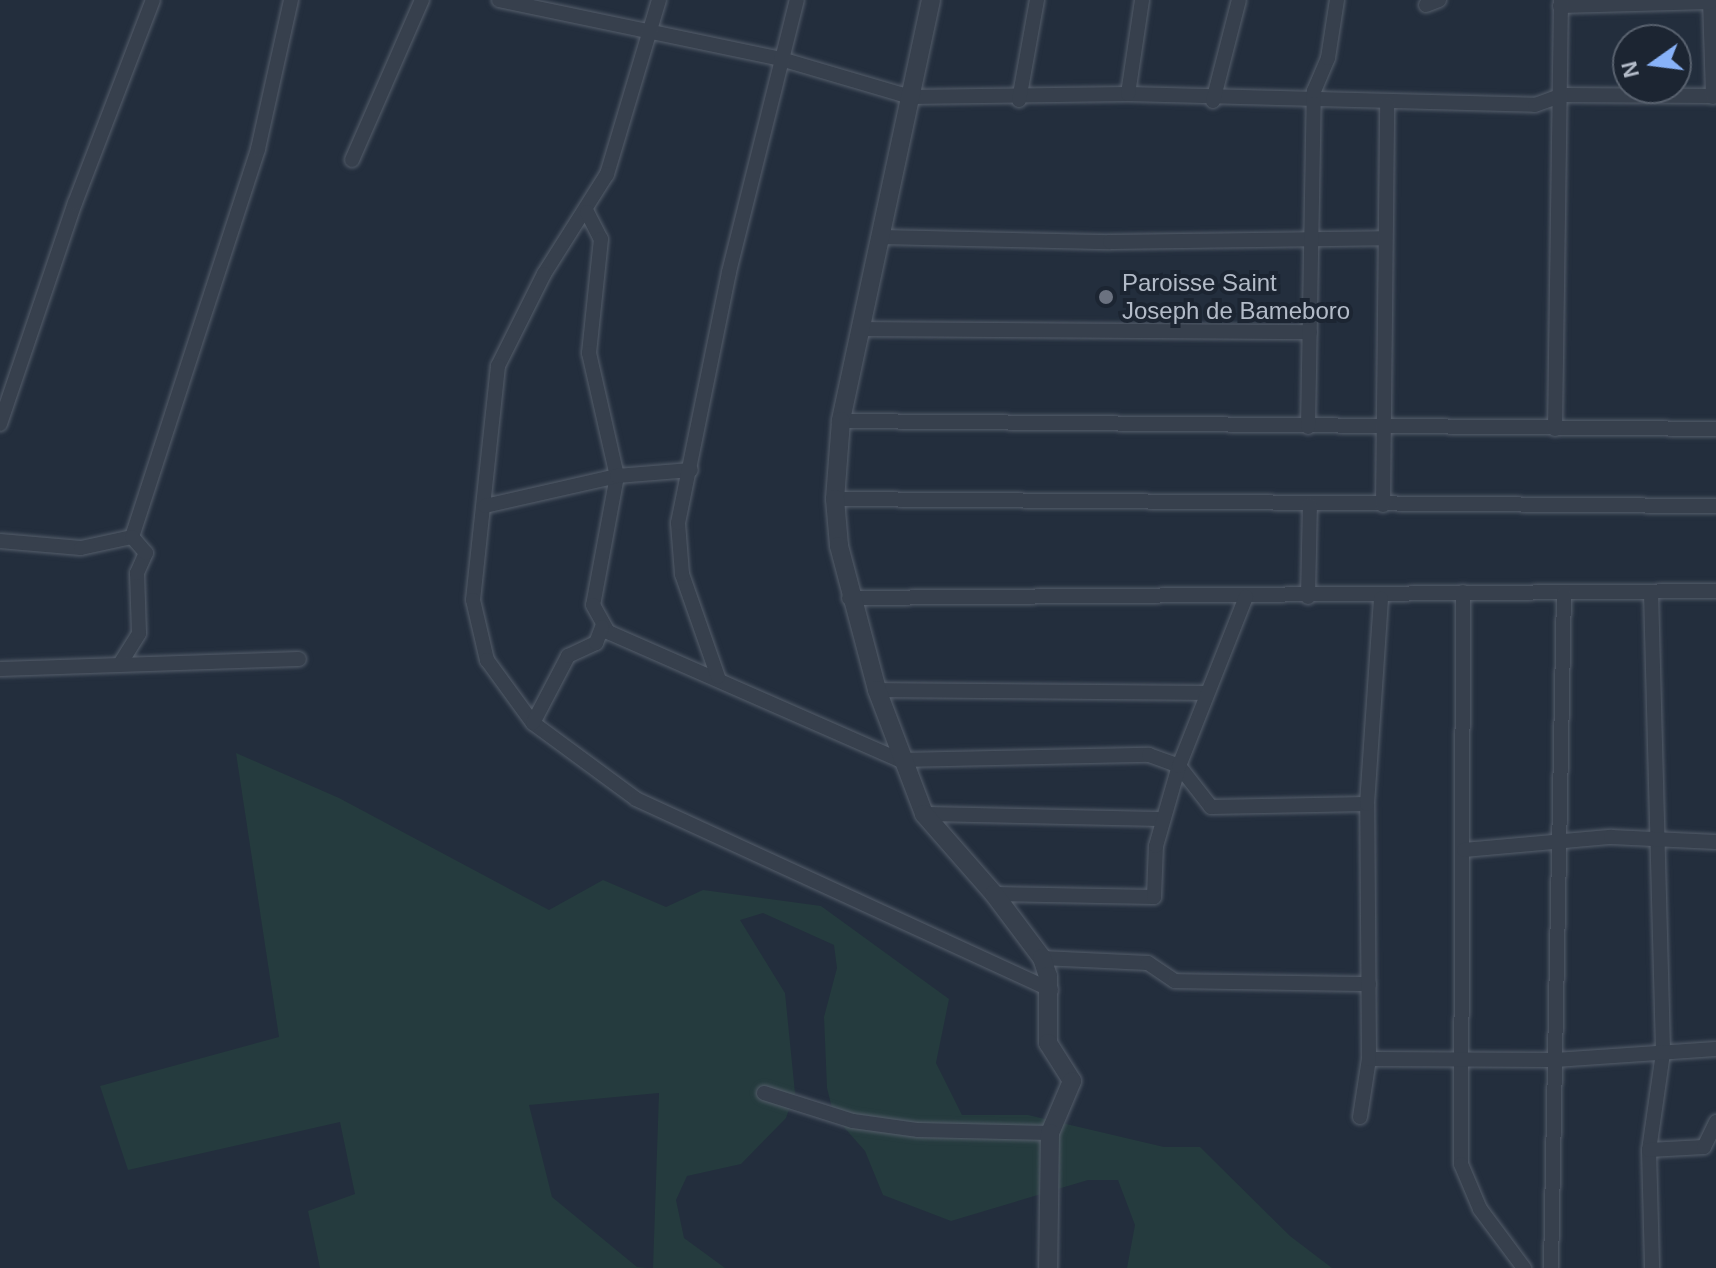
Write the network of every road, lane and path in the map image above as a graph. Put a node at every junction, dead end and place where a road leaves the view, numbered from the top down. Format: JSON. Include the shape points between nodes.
{"nodes":[{"id":1,"x":153,"y":0,"type":"edge"},
{"id":2,"x":291,"y":0,"type":"edge"},
{"id":3,"x":422,"y":0,"type":"edge"},
{"id":4,"x":499,"y":0,"type":"edge"},
{"id":5,"x":659,"y":0,"type":"edge"},
{"id":6,"x":797,"y":0,"type":"edge"},
{"id":7,"x":931,"y":0,"type":"edge"},
{"id":8,"x":1037,"y":0,"type":"edge"},
{"id":9,"x":1142,"y":0,"type":"edge"},
{"id":10,"x":1239,"y":0,"type":"edge"},
{"id":11,"x":1337,"y":0,"type":"edge"},
{"id":12,"x":1710,"y":1,"type":"edge"},
{"id":13,"x":1560,"y":3,"type":"edge"},
{"id":14,"x":653,"y":33,"type":"junction"},
{"id":15,"x":781,"y":59,"type":"junction"},
{"id":16,"x":1128,"y":94,"type":"junction"},
{"id":17,"x":1562,"y":95,"type":"junction"},
{"id":18,"x":1715,"y":96,"type":"edge"},
{"id":19,"x":910,"y":97,"type":"junction"},
{"id":20,"x":1019,"y":100,"type":"junction"},
{"id":21,"x":1213,"y":101,"type":"junction"},
{"id":22,"x":1314,"y":103,"type":"junction"},
{"id":23,"x":1387,"y":104,"type":"junction"},
{"id":24,"x":352,"y":160,"type":"dead end"},
{"id":25,"x":587,"y":212,"type":"junction"},
{"id":26,"x":881,"y":237,"type":"junction"},
{"id":27,"x":1384,"y":238,"type":"junction"},
{"id":28,"x":1313,"y":241,"type":"junction"},
{"id":29,"x":861,"y":329,"type":"junction"},
{"id":30,"x":1310,"y":332,"type":"junction"},
{"id":31,"x":841,"y":421,"type":"junction"},
{"id":32,"x":0,"y":424,"type":"edge"},
{"id":33,"x":1308,"y":427,"type":"junction"},
{"id":34,"x":1384,"y":427,"type":"junction"},
{"id":35,"x":1555,"y":429,"type":"junction"},
{"id":36,"x":1716,"y":429,"type":"edge"},
{"id":37,"x":691,"y":470,"type":"junction"},
{"id":38,"x":617,"y":476,"type":"junction"},
{"id":39,"x":835,"y":499,"type":"junction"},
{"id":40,"x":1310,"y":505,"type":"junction"},
{"id":41,"x":1383,"y":505,"type":"junction"},
{"id":42,"x":485,"y":506,"type":"junction"},
{"id":43,"x":1716,"y":506,"type":"edge"},
{"id":44,"x":132,"y":537,"type":"junction"},
{"id":45,"x":0,"y":541,"type":"edge"},
{"id":46,"x":1716,"y":591,"type":"edge"},
{"id":47,"x":1463,"y":592,"type":"junction"},
{"id":48,"x":1651,"y":592,"type":"junction"},
{"id":49,"x":1564,"y":593,"type":"junction"},
{"id":50,"x":1246,"y":597,"type":"junction"},
{"id":51,"x":1308,"y":597,"type":"junction"},
{"id":52,"x":849,"y":598,"type":"junction"},
{"id":53,"x":1381,"y":598,"type":"junction"},
{"id":54,"x":602,"y":627,"type":"junction"},
{"id":55,"x":299,"y":659,"type":"dead end"},
{"id":56,"x":120,"y":664,"type":"junction"},
{"id":57,"x":0,"y":669,"type":"edge"},
{"id":58,"x":718,"y":677,"type":"junction"},
{"id":59,"x":877,"y":690,"type":"junction"},
{"id":60,"x":1206,"y":693,"type":"junction"},
{"id":61,"x":533,"y":723,"type":"junction"},
{"id":62,"x":900,"y":760,"type":"junction"},
{"id":63,"x":1179,"y":766,"type":"junction"},
{"id":64,"x":1367,"y":804,"type":"junction"},
{"id":65,"x":924,"y":814,"type":"junction"},
{"id":66,"x":1163,"y":819,"type":"junction"},
{"id":67,"x":1558,"y":842,"type":"junction"},
{"id":68,"x":1716,"y":842,"type":"edge"},
{"id":69,"x":1658,"y":843,"type":"junction"},
{"id":70,"x":1464,"y":850,"type":"junction"},
{"id":71,"x":994,"y":894,"type":"junction"},
{"id":72,"x":1042,"y":958,"type":"junction"},
{"id":73,"x":1369,"y":984,"type":"junction"},
{"id":74,"x":1051,"y":990,"type":"junction"},
{"id":75,"x":1716,"y":1049,"type":"edge"},
{"id":76,"x":1663,"y":1053,"type":"junction"},
{"id":77,"x":1369,"y":1059,"type":"junction"},
{"id":78,"x":1458,"y":1060,"type":"junction"},
{"id":79,"x":1555,"y":1060,"type":"junction"},
{"id":80,"x":764,"y":1093,"type":"dead end"},
{"id":81,"x":1360,"y":1117,"type":"dead end"},
{"id":82,"x":1716,"y":1122,"type":"edge"},
{"id":83,"x":1050,"y":1133,"type":"junction"},
{"id":84,"x":1649,"y":1150,"type":"junction"},
{"id":85,"x":1048,"y":1268,"type":"edge"},
{"id":86,"x":1524,"y":1268,"type":"edge"},
{"id":87,"x":1551,"y":1268,"type":"edge"},
{"id":88,"x":1652,"y":1268,"type":"edge"}],
"edges":[{"from":1,"to":32,"type":"street","via":[[75,203]]},
{"from":2,"to":44,"type":"street","via":[[258,149]]},
{"from":3,"to":24,"type":"street"},
{"from":4,"to":14,"type":"street"},
{"from":5,"to":14,"type":"street"},
{"from":6,"to":15,"type":"street"},
{"from":7,"to":19,"type":"street"},
{"from":8,"to":20,"type":"street"},
{"from":9,"to":16,"type":"street"},
{"from":10,"to":21,"type":"street"},
{"from":11,"to":22,"type":"street"},
{"from":12,"to":13,"type":"street"},
{"from":12,"to":18,"type":"street"},
{"from":13,"to":17,"type":"street"},
{"from":14,"to":15,"type":"street"},
{"from":14,"to":25,"type":"street","via":[[615,154]]},
{"from":15,"to":19,"type":"street"},
{"from":15,"to":37,"type":"street","via":[[720,313]]},
{"from":16,"to":20,"type":"street"},
{"from":16,"to":21,"type":"street"},
{"from":17,"to":18,"type":"street"},
{"from":17,"to":23,"type":"street","via":[[1535,105]]},
{"from":17,"to":35,"type":"street"},
{"from":19,"to":20,"type":"street"},
{"from":19,"to":26,"type":"street"},
{"from":21,"to":22,"type":"street"},
{"from":22,"to":23,"type":"street"},
{"from":22,"to":28,"type":"street"},
{"from":23,"to":27,"type":"street"},
{"from":25,"to":38,"type":"street","via":[[601,239],[589,353]]},
{"from":25,"to":42,"type":"street","via":[[544,274],[498,366]]},
{"from":26,"to":28,"type":"street"},
{"from":26,"to":29,"type":"street"},
{"from":27,"to":28,"type":"street"},
{"from":27,"to":34,"type":"street"},
{"from":28,"to":30,"type":"street"},
{"from":29,"to":30,"type":"street"},
{"from":29,"to":31,"type":"street"},
{"from":30,"to":33,"type":"street"},
{"from":31,"to":33,"type":"street"},
{"from":31,"to":39,"type":"street"},
{"from":33,"to":34,"type":"street"},
{"from":34,"to":35,"type":"street"},
{"from":34,"to":41,"type":"street"},
{"from":35,"to":36,"type":"street"},
{"from":37,"to":38,"type":"street"},
{"from":37,"to":58,"type":"street","via":[[678,523],[679,559]]},
{"from":38,"to":42,"type":"street"},
{"from":38,"to":54,"type":"street","via":[[593,597]]},
{"from":39,"to":40,"type":"street"},
{"from":39,"to":52,"type":"street"},
{"from":40,"to":41,"type":"street"},
{"from":40,"to":51,"type":"street"},
{"from":41,"to":43,"type":"street"},
{"from":42,"to":61,"type":"street","via":[[476,629],[504,691]]},
{"from":44,"to":45,"type":"street","via":[[81,548]]},
{"from":44,"to":56,"type":"street","via":[[146,553],[137,573],[139,633]]},
{"from":46,"to":48,"type":"street"},
{"from":47,"to":49,"type":"street"},
{"from":47,"to":53,"type":"street"},
{"from":47,"to":70,"type":"street"},
{"from":48,"to":49,"type":"street"},
{"from":48,"to":69,"type":"street"},
{"from":49,"to":67,"type":"street"},
{"from":50,"to":51,"type":"street"},
{"from":50,"to":52,"type":"street"},
{"from":50,"to":60,"type":"street"},
{"from":51,"to":53,"type":"street"},
{"from":52,"to":59,"type":"street"},
{"from":53,"to":64,"type":"street"},
{"from":54,"to":58,"type":"street","via":[[669,662]]},
{"from":54,"to":61,"type":"street","via":[[596,643],[568,656]]},
{"from":55,"to":56,"type":"street"},
{"from":56,"to":57,"type":"street","via":[[66,672]]},
{"from":58,"to":62,"type":"street"},
{"from":59,"to":60,"type":"street"},
{"from":59,"to":62,"type":"street"},
{"from":60,"to":63,"type":"street"},
{"from":61,"to":74,"type":"street","via":[[636,799]]},
{"from":62,"to":63,"type":"street","via":[[1129,754]]},
{"from":62,"to":65,"type":"street"},
{"from":63,"to":64,"type":"street","via":[[1211,807]]},
{"from":63,"to":66,"type":"street"},
{"from":64,"to":73,"type":"street"},
{"from":65,"to":66,"type":"street"},
{"from":65,"to":71,"type":"street"},
{"from":66,"to":71,"type":"street","via":[[1150,899]]},
{"from":67,"to":69,"type":"street","via":[[1611,837]]},
{"from":67,"to":70,"type":"street"},
{"from":67,"to":79,"type":"street"},
{"from":68,"to":69,"type":"street"},
{"from":69,"to":76,"type":"street"},
{"from":70,"to":78,"type":"street"},
{"from":71,"to":72,"type":"street"},
{"from":72,"to":73,"type":"street","via":[[1148,963],[1175,981]]},
{"from":72,"to":74,"type":"street"},
{"from":73,"to":77,"type":"street"},
{"from":74,"to":83,"type":"street","via":[[1048,1043],[1072,1081]]},
{"from":75,"to":76,"type":"street"},
{"from":76,"to":79,"type":"street"},
{"from":76,"to":84,"type":"street"},
{"from":77,"to":78,"type":"street"},
{"from":77,"to":81,"type":"street"},
{"from":78,"to":79,"type":"street"},
{"from":78,"to":86,"type":"street","via":[[1466,1185]]},
{"from":79,"to":87,"type":"street"},
{"from":80,"to":83,"type":"street","via":[[853,1121],[918,1130]]},
{"from":82,"to":84,"type":"street","via":[[1704,1147]]},
{"from":83,"to":85,"type":"street"},
{"from":84,"to":88,"type":"street"}]}
